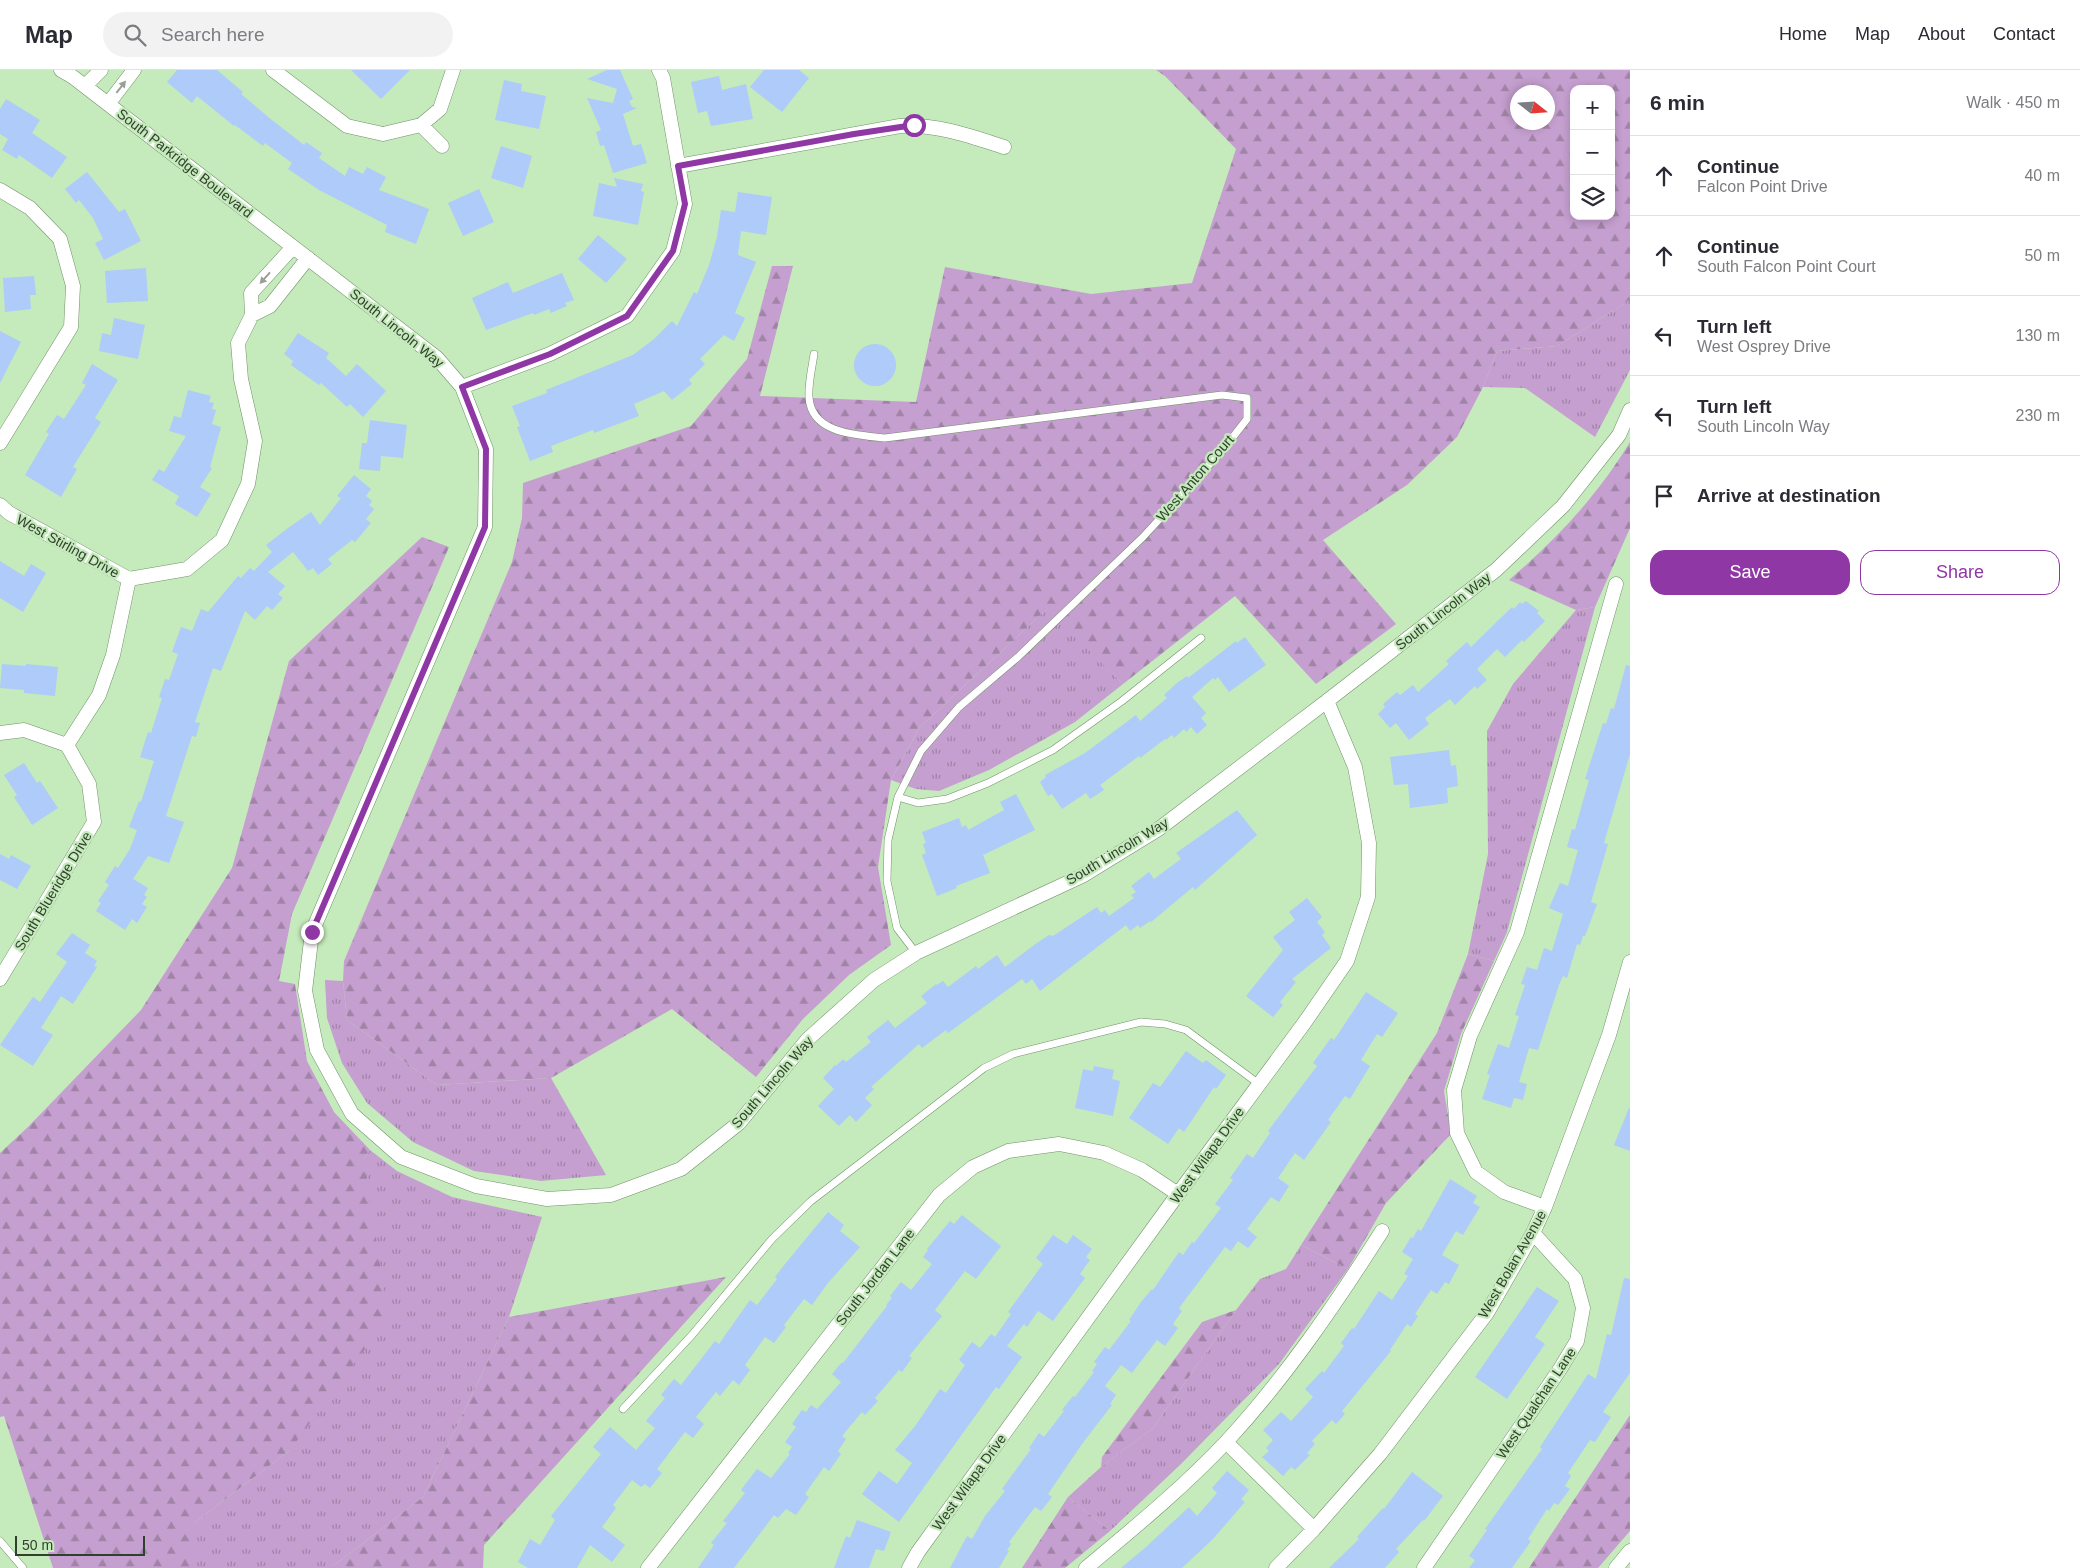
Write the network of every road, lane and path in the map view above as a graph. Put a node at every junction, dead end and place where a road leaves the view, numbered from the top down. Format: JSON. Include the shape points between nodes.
{"nodes":[{"id":1,"x":61,"y":70,"type":"edge"},
{"id":2,"x":101,"y":70,"type":"edge"},
{"id":3,"x":134,"y":70,"type":"edge"},
{"id":4,"x":273,"y":70,"type":"edge"},
{"id":5,"x":454,"y":70,"type":"edge"},
{"id":6,"x":659,"y":70,"type":"edge"},
{"id":7,"x":85,"y":86,"type":"junction"},
{"id":8,"x":108,"y":104,"type":"junction"},
{"id":9,"x":421,"y":125,"type":"junction"},
{"id":10,"x":442,"y":146,"type":"dead end"},
{"id":11,"x":1004,"y":147,"type":"dead end"},
{"id":12,"x":678,"y":166,"type":"junction"},
{"id":13,"x":0,"y":190,"type":"edge"},
{"id":14,"x":293,"y":247,"type":"junction"},
{"id":15,"x":308,"y":258,"type":"junction"},
{"id":16,"x":252,"y":315,"type":"junction"},
{"id":17,"x":814,"y":354,"type":"dead end"},
{"id":18,"x":462,"y":387,"type":"junction"},
{"id":19,"x":1630,"y":410,"type":"edge"},
{"id":20,"x":0,"y":443,"type":"edge"},
{"id":21,"x":0,"y":505,"type":"edge"},
{"id":22,"x":129,"y":579,"type":"junction"},
{"id":23,"x":1616,"y":584,"type":"dead end"},
{"id":24,"x":1201,"y":638,"type":"dead end"},
{"id":25,"x":1327,"y":701,"type":"junction"},
{"id":26,"x":0,"y":733,"type":"edge"},
{"id":27,"x":67,"y":745,"type":"junction"},
{"id":28,"x":898,"y":797,"type":"junction"},
{"id":29,"x":916,"y":953,"type":"junction"},
{"id":30,"x":1630,"y":962,"type":"edge"},
{"id":31,"x":0,"y":979,"type":"edge"},
{"id":32,"x":1259,"y":1084,"type":"junction"},
{"id":33,"x":1178,"y":1194,"type":"junction"},
{"id":34,"x":1545,"y":1207,"type":"junction"},
{"id":35,"x":1382,"y":1231,"type":"dead end"},
{"id":36,"x":1533,"y":1233,"type":"junction"},
{"id":37,"x":623,"y":1409,"type":"dead end"},
{"id":38,"x":1226,"y":1442,"type":"junction"},
{"id":39,"x":1314,"y":1529,"type":"junction"},
{"id":40,"x":0,"y":1540,"type":"edge"},
{"id":41,"x":1630,"y":1551,"type":"edge"},
{"id":42,"x":24,"y":1568,"type":"edge"},
{"id":43,"x":648,"y":1568,"type":"edge"},
{"id":44,"x":910,"y":1568,"type":"edge"},
{"id":45,"x":1086,"y":1568,"type":"edge"},
{"id":46,"x":1276,"y":1568,"type":"edge"},
{"id":47,"x":1424,"y":1568,"type":"edge"},
{"id":48,"x":1616,"y":1568,"type":"edge"}],
"edges":[{"from":1,"to":7,"type":"street","name":"South Parkridge Boulevard"},
{"from":2,"to":7,"type":"street"},
{"from":8,"to":3,"type":"street","one_way":true},
{"from":4,"to":9,"type":"street","via":[[347,126],[383,134]]},
{"from":5,"to":9,"type":"street","via":[[440,108]]},
{"from":6,"to":12,"type":"street"},
{"from":7,"to":8,"type":"street","name":"South Parkridge Boulevard"},
{"from":8,"to":14,"type":"street","name":"South Parkridge Boulevard"},
{"from":9,"to":10,"type":"street"},
{"from":11,"to":12,"type":"street","via":[[959,132],[914,125]]},
{"from":12,"to":18,"type":"street","via":[[685,204],[673,251],[627,316],[550,354]]},
{"from":13,"to":20,"type":"street","via":[[30,208],[60,239],[73,286],[71,327]]},
{"from":14,"to":15,"type":"street","name":"South Parkridge Boulevard"},
{"from":14,"to":16,"type":"street","one_way":true,"via":[[251,294]]},
{"from":15,"to":16,"type":"street","via":[[270,306]]},
{"from":15,"to":18,"type":"street","name":"South Lincoln Way","via":[[437,358]]},
{"from":16,"to":22,"type":"street","name":"West Stirling Drive","via":[[238,343],[241,379],[255,441],[248,484],[226,532],[222,540],[187,569]]},
{"from":17,"to":28,"type":"lane","name":"West Anton Court","via":[[809,398],[815,416],[827,426],[848,434],[885,438],[1222,395],[1247,398],[1247,419],[1222,451],[1143,537],[1018,658],[959,707],[921,751]]},
{"from":18,"to":29,"type":"street","name":"South Lincoln Way","via":[[486,449],[485,527],[312,932],[305,991],[317,1050],[352,1114],[401,1157],[476,1186],[548,1199],[611,1195],[681,1168],[739,1123],[808,1039],[874,980]]},
{"from":19,"to":25,"type":"street","name":"South Lincoln Way","via":[[1619,435],[1563,506],[1496,570]]},
{"from":21,"to":22,"type":"street","name":"West Stirling Drive"},
{"from":22,"to":27,"type":"street","via":[[113,655],[99,695]]},
{"from":23,"to":34,"type":"street","via":[[1517,932],[1470,1036],[1454,1090],[1457,1133],[1476,1172],[1504,1192]]},
{"from":24,"to":28,"type":"lane","via":[[1122,701],[1053,750],[988,783],[947,799],[918,803]]},
{"from":25,"to":29,"type":"street","name":"South Lincoln Way","via":[[1160,828],[1082,876]]},
{"from":25,"to":32,"type":"street","name":"West Wilapa Drive","via":[[1355,767],[1370,843],[1368,897],[1347,961]]},
{"from":26,"to":27,"type":"street","via":[[24,730]]},
{"from":27,"to":31,"type":"street","name":"South Blueridge Drive","via":[[89,784],[94,822]]},
{"from":28,"to":29,"type":"lane","name":"West Anton Court","via":[[888,840],[887,881],[897,928]]},
{"from":30,"to":34,"type":"street","name":"West Bolan Avenue","via":[[1609,1036]]},
{"from":32,"to":33,"type":"street","name":"West Wilapa Drive"},
{"from":32,"to":37,"type":"lane","via":[[1186,1030],[1141,1022],[1013,1054],[984,1068],[811,1201],[772,1239],[692,1335]]},
{"from":33,"to":43,"type":"street","name":"South Jordan Lane","via":[[1142,1170],[1104,1153],[1059,1144],[1008,1151],[973,1167],[939,1195]]},
{"from":33,"to":44,"type":"street","name":"West Wilapa Drive","via":[[918,1552]]},
{"from":34,"to":36,"type":"street","name":"West Bolan Avenue"},
{"from":35,"to":38,"type":"street","via":[[1337,1302],[1282,1377]]},
{"from":36,"to":39,"type":"street","name":"West Bolan Avenue","via":[[1487,1312],[1380,1454]]},
{"from":36,"to":47,"type":"street","name":"West Qualchan Lane","via":[[1574,1279],[1583,1308],[1577,1341]]},
{"from":38,"to":39,"type":"street"},
{"from":38,"to":45,"type":"street","via":[[1149,1515]]},
{"from":39,"to":46,"type":"street","name":"West Bolan Avenue"},
{"from":40,"to":42,"type":"lane"},
{"from":41,"to":48,"type":"street"}]}
